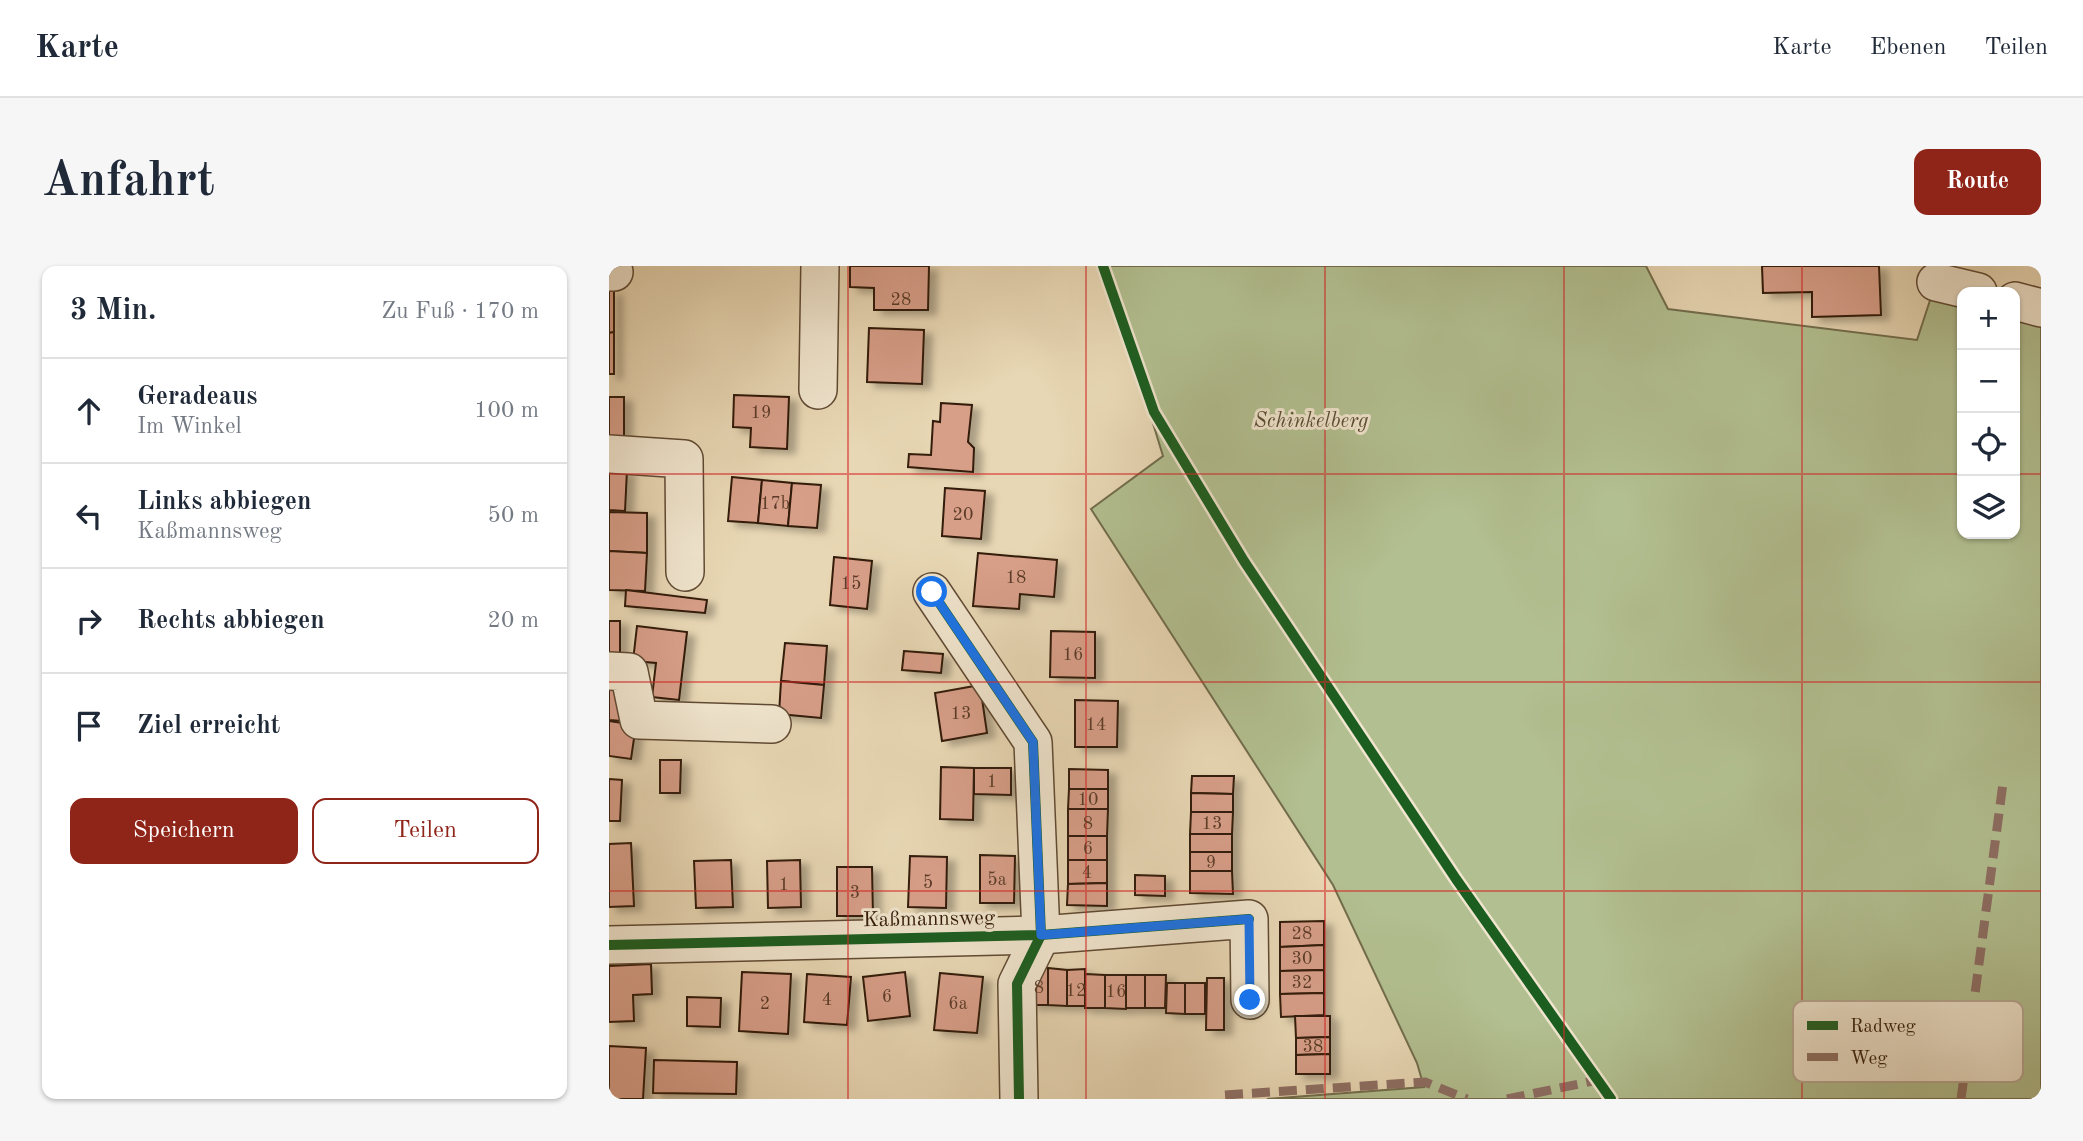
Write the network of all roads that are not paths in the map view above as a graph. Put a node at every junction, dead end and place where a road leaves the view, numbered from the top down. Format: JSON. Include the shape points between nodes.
{"nodes":[{"id":1,"x":820,"y":266,"type":"edge"},
{"id":2,"x":1936,"y":282,"type":"dead end"},
{"id":3,"x":1957,"y":287,"type":"edge"},
{"id":4,"x":2020,"y":302,"type":"edge"},
{"id":5,"x":2041,"y":308,"type":"edge"},
{"id":6,"x":818,"y":390,"type":"dead end"},
{"id":7,"x":609,"y":454,"type":"edge"},
{"id":8,"x":685,"y":572,"type":"dead end"},
{"id":9,"x":932,"y":592,"type":"dead end"},
{"id":10,"x":609,"y":671,"type":"edge"},
{"id":11,"x":772,"y":724,"type":"dead end"},
{"id":12,"x":1041,"y":935,"type":"junction"},
{"id":13,"x":609,"y":945,"type":"edge"},
{"id":14,"x":1250,"y":1000,"type":"dead end"},
{"id":15,"x":1019,"y":1099,"type":"edge"}],
"edges":[{"from":1,"to":6,"type":"street"},
{"from":2,"to":3,"type":"street"},
{"from":4,"to":5,"type":"street"},
{"from":7,"to":8,"type":"street","via":[[684,459]]},
{"from":9,"to":12,"type":"street","via":[[1033,742]]},
{"from":10,"to":11,"type":"street","via":[[629,673],[639,720]]},
{"from":12,"to":13,"type":"street","name":"Kaßmannsweg"},
{"from":12,"to":14,"type":"street","name":"Kaßmannsweg","via":[[1249,919]]},
{"from":12,"to":15,"type":"street","via":[[1017,984]]}]}
